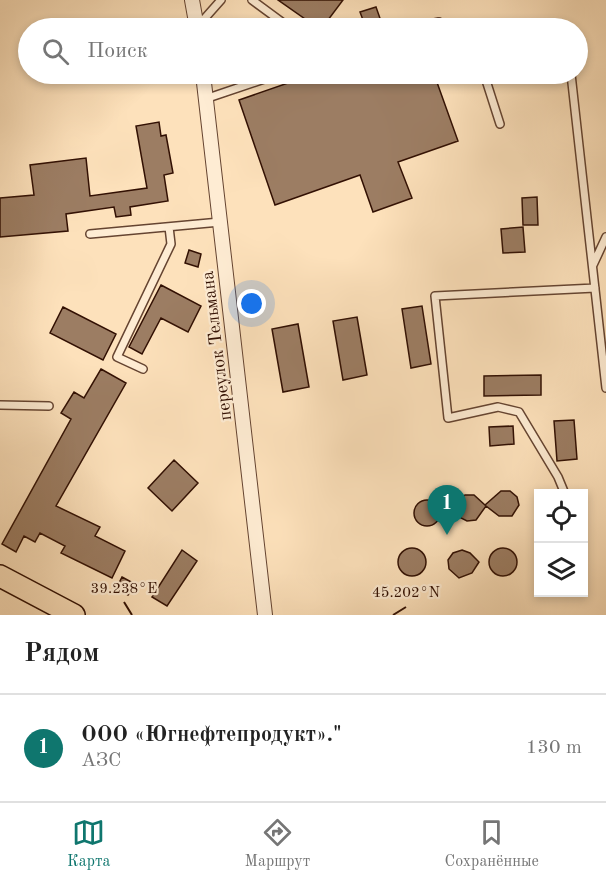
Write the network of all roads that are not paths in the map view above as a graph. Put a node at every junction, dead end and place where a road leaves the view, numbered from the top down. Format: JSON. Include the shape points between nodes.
{"nodes":[{"id":1,"x":192,"y":0,"type":"edge"},
{"id":2,"x":220,"y":0,"type":"edge"},
{"id":3,"x":252,"y":0,"type":"edge"},
{"id":4,"x":195,"y":18,"type":"edge"},
{"id":5,"x":205,"y":18,"type":"edge"},
{"id":6,"x":276,"y":18,"type":"edge"},
{"id":7,"x":204,"y":84,"type":"edge"},
{"id":8,"x":250,"y":84,"type":"edge"},
{"id":9,"x":489,"y":84,"type":"edge"},
{"id":10,"x":572,"y":84,"type":"edge"},
{"id":11,"x":206,"y":99,"type":"junction"},
{"id":12,"x":500,"y":124,"type":"dead end"},
{"id":13,"x":220,"y":222,"type":"junction"},
{"id":14,"x":169,"y":227,"type":"junction"},
{"id":15,"x":90,"y":234,"type":"dead end"},
{"id":16,"x":606,"y":237,"type":"edge"},
{"id":17,"x":593,"y":266,"type":"junction"},
{"id":18,"x":596,"y":288,"type":"junction"},
{"id":19,"x":143,"y":369,"type":"dead end"},
{"id":20,"x":606,"y":388,"type":"edge"},
{"id":21,"x":0,"y":405,"type":"edge"},
{"id":22,"x":49,"y":406,"type":"dead end"},
{"id":23,"x":563,"y":489,"type":"edge"},
{"id":24,"x":0,"y":576,"type":"edge"},
{"id":25,"x":74,"y":615,"type":"edge"},
{"id":26,"x":266,"y":615,"type":"edge"}],
"edges":[{"from":1,"to":4,"type":"street"},
{"from":2,"to":5,"type":"lane"},
{"from":3,"to":6,"type":"lane"},
{"from":7,"to":11,"type":"street","name":"переулок Тельмана"},
{"from":8,"to":11,"type":"lane"},
{"from":9,"to":12,"type":"lane"},
{"from":10,"to":17,"type":"lane"},
{"from":11,"to":13,"type":"street","name":"переулок Тельмана"},
{"from":13,"to":14,"type":"lane"},
{"from":13,"to":26,"type":"street","name":"переулок Тельмана"},
{"from":14,"to":15,"type":"lane"},
{"from":14,"to":19,"type":"lane","via":[[171,244],[117,357]]},
{"from":16,"to":17,"type":"lane"},
{"from":17,"to":18,"type":"lane"},
{"from":18,"to":20,"type":"lane"},
{"from":18,"to":23,"type":"lane","via":[[435,296],[448,418],[498,407],[519,412]]},
{"from":21,"to":22,"type":"lane"},
{"from":24,"to":25,"type":"main road"}]}
